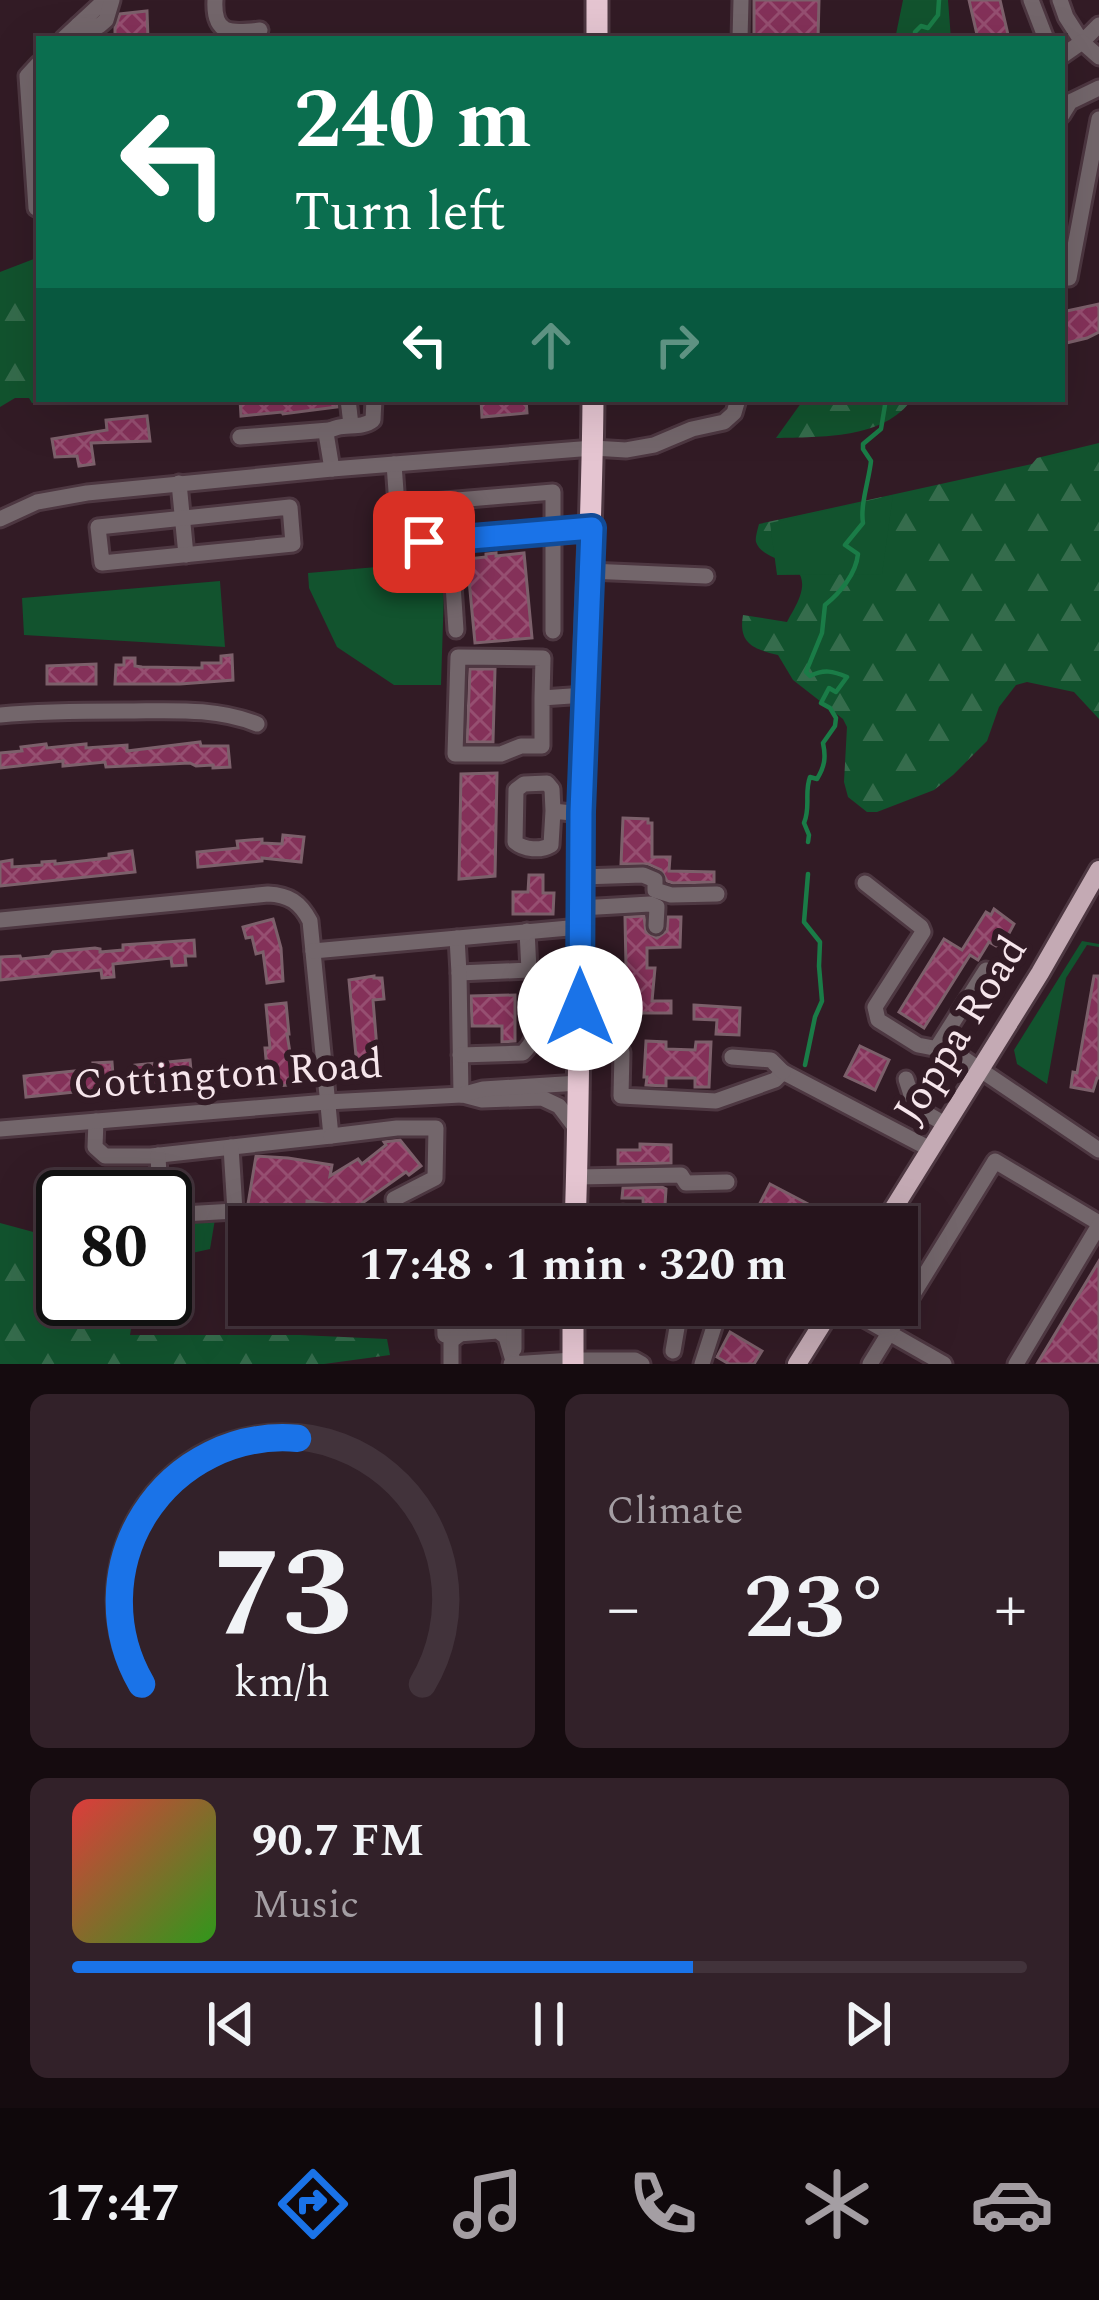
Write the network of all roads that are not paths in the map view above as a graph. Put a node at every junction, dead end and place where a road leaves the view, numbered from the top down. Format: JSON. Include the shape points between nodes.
{"nodes":[{"id":1,"x":215,"y":0,"type":"edge"},
{"id":2,"x":597,"y":0,"type":"edge"},
{"id":3,"x":740,"y":0,"type":"edge"},
{"id":4,"x":1031,"y":0,"type":"edge"},
{"id":5,"x":1060,"y":0,"type":"edge"},
{"id":6,"x":102,"y":2,"type":"edge"},
{"id":7,"x":1099,"y":25,"type":"edge"},
{"id":8,"x":260,"y":30,"type":"dead end"},
{"id":9,"x":78,"y":32,"type":"edge"},
{"id":10,"x":600,"y":34,"type":"edge"},
{"id":11,"x":740,"y":36,"type":"edge"},
{"id":12,"x":1045,"y":36,"type":"edge"},
{"id":13,"x":1082,"y":42,"type":"junction"},
{"id":14,"x":1065,"y":54,"type":"edge"},
{"id":15,"x":1099,"y":57,"type":"edge"},
{"id":16,"x":35,"y":70,"type":"edge"},
{"id":17,"x":1099,"y":88,"type":"edge"},
{"id":18,"x":1065,"y":110,"type":"edge"},
{"id":19,"x":1099,"y":119,"type":"edge"},
{"id":20,"x":36,"y":208,"type":"edge"},
{"id":21,"x":1065,"y":277,"type":"edge"},
{"id":22,"x":348,"y":402,"type":"edge"},
{"id":23,"x":374,"y":402,"type":"edge"},
{"id":24,"x":593,"y":402,"type":"edge"},
{"id":25,"x":737,"y":402,"type":"edge"},
{"id":26,"x":351,"y":425,"type":"junction"},
{"id":27,"x":329,"y":430,"type":"junction"},
{"id":28,"x":240,"y":437,"type":"dead end"},
{"id":29,"x":592,"y":448,"type":"junction"},
{"id":30,"x":394,"y":464,"type":"junction"},
{"id":31,"x":332,"y":469,"type":"junction"},
{"id":32,"x":179,"y":483,"type":"junction"},
{"id":33,"x":397,"y":505,"type":"junction"},
{"id":34,"x":183,"y":518,"type":"junction"},
{"id":35,"x":0,"y":519,"type":"edge"},
{"id":36,"x":592,"y":528,"type":"junction"},
{"id":37,"x":555,"y":532,"type":"junction"},
{"id":38,"x":449,"y":539,"type":"junction"},
{"id":39,"x":186,"y":555,"type":"junction"},
{"id":40,"x":589,"y":571,"type":"junction"},
{"id":41,"x":706,"y":576,"type":"dead end"},
{"id":42,"x":456,"y":630,"type":"dead end"},
{"id":43,"x":553,"y":632,"type":"dead end"},
{"id":44,"x":585,"y":694,"type":"junction"},
{"id":45,"x":542,"y":698,"type":"junction"},
{"id":46,"x":0,"y":716,"type":"edge"},
{"id":47,"x":257,"y":724,"type":"dead end"},
{"id":48,"x":553,"y":811,"type":"dead end"},
{"id":49,"x":581,"y":814,"type":"junction"},
{"id":50,"x":1099,"y":869,"type":"edge"},
{"id":51,"x":580,"y":877,"type":"junction"},
{"id":52,"x":865,"y":883,"type":"dead end"},
{"id":53,"x":716,"y":894,"type":"dead end"},
{"id":54,"x":580,"y":917,"type":"junction"},
{"id":55,"x":0,"y":920,"type":"edge"},
{"id":56,"x":656,"y":926,"type":"dead end"},
{"id":57,"x":527,"y":932,"type":"junction"},
{"id":58,"x":457,"y":938,"type":"junction"},
{"id":59,"x":313,"y":950,"type":"junction"},
{"id":60,"x":529,"y":970,"type":"junction"},
{"id":61,"x":986,"y":970,"type":"dead end"},
{"id":62,"x":459,"y":973,"type":"junction"},
{"id":63,"x":580,"y":1048,"type":"junction"},
{"id":64,"x":936,"y":1049,"type":"junction"},
{"id":65,"x":460,"y":1054,"type":"junction"},
{"id":66,"x":732,"y":1057,"type":"dead end"},
{"id":67,"x":980,"y":1068,"type":"junction"},
{"id":68,"x":783,"y":1072,"type":"junction"},
{"id":69,"x":906,"y":1079,"type":"dead end"},
{"id":70,"x":579,"y":1083,"type":"junction"},
{"id":71,"x":460,"y":1095,"type":"junction"},
{"id":72,"x":327,"y":1102,"type":"junction"},
{"id":73,"x":96,"y":1121,"type":"junction"},
{"id":74,"x":945,"y":1124,"type":"junction"},
{"id":75,"x":0,"y":1129,"type":"edge"},
{"id":76,"x":578,"y":1131,"type":"junction"},
{"id":77,"x":331,"y":1136,"type":"junction"},
{"id":78,"x":231,"y":1147,"type":"junction"},
{"id":79,"x":930,"y":1149,"type":"junction"},
{"id":80,"x":1099,"y":1150,"type":"edge"},
{"id":81,"x":158,"y":1155,"type":"junction"},
{"id":82,"x":159,"y":1170,"type":"edge"},
{"id":83,"x":577,"y":1177,"type":"junction"},
{"id":84,"x":727,"y":1182,"type":"dead end"},
{"id":85,"x":394,"y":1199,"type":"dead end"},
{"id":86,"x":576,"y":1206,"type":"edge"},
{"id":87,"x":895,"y":1206,"type":"edge"},
{"id":88,"x":192,"y":1213,"type":"edge"},
{"id":89,"x":1099,"y":1224,"type":"edge"},
{"id":90,"x":450,"y":1326,"type":"edge"},
{"id":91,"x":501,"y":1326,"type":"edge"},
{"id":92,"x":514,"y":1326,"type":"edge"},
{"id":93,"x":573,"y":1326,"type":"edge"},
{"id":94,"x":677,"y":1326,"type":"edge"},
{"id":95,"x":715,"y":1326,"type":"edge"},
{"id":96,"x":822,"y":1326,"type":"edge"},
{"id":97,"x":871,"y":1326,"type":"edge"},
{"id":98,"x":498,"y":1331,"type":"junction"},
{"id":99,"x":889,"y":1333,"type":"junction"},
{"id":100,"x":452,"y":1334,"type":"junction"},
{"id":101,"x":673,"y":1351,"type":"dead end"},
{"id":102,"x":573,"y":1362,"type":"edge"},
{"id":103,"x":446,"y":1364,"type":"edge"},
{"id":104,"x":513,"y":1364,"type":"edge"},
{"id":105,"x":642,"y":1364,"type":"edge"},
{"id":106,"x":702,"y":1364,"type":"edge"},
{"id":107,"x":797,"y":1364,"type":"edge"},
{"id":108,"x":870,"y":1364,"type":"edge"},
{"id":109,"x":944,"y":1364,"type":"edge"},
{"id":110,"x":1016,"y":1364,"type":"edge"}],
"edges":[{"from":1,"to":8,"type":"street","via":[[224,28]]},
{"from":2,"to":10,"type":"highway"},
{"from":3,"to":11,"type":"street"},
{"from":4,"to":12,"type":"street"},
{"from":5,"to":13,"type":"street"},
{"from":6,"to":9,"type":"street"},
{"from":7,"to":13,"type":"street"},
{"from":13,"to":14,"type":"street"},
{"from":13,"to":15,"type":"street"},
{"from":16,"to":20,"type":"street"},
{"from":17,"to":18,"type":"street"},
{"from":19,"to":21,"type":"street"},
{"from":22,"to":26,"type":"street"},
{"from":23,"to":26,"type":"street","via":[[374,420]]},
{"from":24,"to":29,"type":"highway"},
{"from":25,"to":29,"type":"street","via":[[724,422],[654,445]]},
{"from":26,"to":27,"type":"street"},
{"from":27,"to":28,"type":"street"},
{"from":27,"to":31,"type":"street"},
{"from":29,"to":30,"type":"street"},
{"from":29,"to":36,"type":"highway"},
{"from":30,"to":31,"type":"street"},
{"from":30,"to":33,"type":"street"},
{"from":31,"to":32,"type":"street"},
{"from":32,"to":34,"type":"street"},
{"from":32,"to":35,"type":"street","via":[[37,502]]},
{"from":33,"to":37,"type":"street","via":[[553,492]]},
{"from":33,"to":38,"type":"street","via":[[399,544]]},
{"from":34,"to":39,"type":"street"},
{"from":34,"to":39,"type":"street","via":[[98,527],[102,563]]},
{"from":34,"to":39,"type":"street","via":[[290,507],[293,544]]},
{"from":36,"to":37,"type":"street"},
{"from":36,"to":40,"type":"highway"},
{"from":37,"to":38,"type":"street"},
{"from":37,"to":43,"type":"street"},
{"from":38,"to":42,"type":"street"},
{"from":40,"to":41,"type":"street"},
{"from":40,"to":44,"type":"highway"},
{"from":44,"to":45,"type":"street"},
{"from":44,"to":49,"type":"highway"},
{"from":45,"to":45,"type":"street","via":[[543,658],[458,657],[455,754],[542,746]]},
{"from":46,"to":47,"type":"street","via":[[205,711]]},
{"from":48,"to":49,"type":"street"},
{"from":49,"to":51,"type":"highway"},
{"from":50,"to":67,"type":"main road","name":"Joppa Road"},
{"from":51,"to":53,"type":"street","via":[[643,875],[671,895]]},
{"from":51,"to":54,"type":"highway"},
{"from":52,"to":64,"type":"street","via":[[923,932],[875,1007],[878,1020]]},
{"from":54,"to":56,"type":"street","via":[[650,904]]},
{"from":54,"to":57,"type":"street"},
{"from":54,"to":63,"type":"highway"},
{"from":55,"to":59,"type":"street","via":[[282,895],[304,910]]},
{"from":57,"to":58,"type":"street"},
{"from":57,"to":60,"type":"street"},
{"from":58,"to":59,"type":"street"},
{"from":58,"to":62,"type":"street"},
{"from":59,"to":72,"type":"street"},
{"from":60,"to":62,"type":"street"},
{"from":60,"to":65,"type":"street","via":[[540,1025],[531,1045],[523,1053]]},
{"from":61,"to":64,"type":"street"},
{"from":62,"to":65,"type":"street"},
{"from":63,"to":68,"type":"street","via":[[622,1052],[621,1096],[716,1101]]},
{"from":63,"to":70,"type":"highway"},
{"from":64,"to":67,"type":"street"},
{"from":65,"to":71,"type":"street"},
{"from":66,"to":68,"type":"street","via":[[771,1060]]},
{"from":67,"to":74,"type":"main road","name":"Joppa Road"},
{"from":67,"to":80,"type":"street"},
{"from":68,"to":79,"type":"street"},
{"from":69,"to":74,"type":"street","via":[[915,1107]]},
{"from":70,"to":71,"type":"street","name":"Cottington Road"},
{"from":70,"to":76,"type":"highway"},
{"from":71,"to":72,"type":"street","name":"Cottington Road"},
{"from":71,"to":76,"type":"street","name":"Cottington Road","via":[[552,1101]]},
{"from":72,"to":73,"type":"street","name":"Cottington Road"},
{"from":72,"to":77,"type":"street"},
{"from":73,"to":75,"type":"street","name":"Cottington Road"},
{"from":73,"to":81,"type":"street","via":[[94,1148],[105,1156]]},
{"from":74,"to":79,"type":"main road","name":"Joppa Road"},
{"from":76,"to":83,"type":"highway"},
{"from":77,"to":78,"type":"street"},
{"from":77,"to":85,"type":"street","via":[[436,1128],[435,1178]]},
{"from":78,"to":81,"type":"street"},
{"from":78,"to":88,"type":"street","via":[[235,1211]]},
{"from":79,"to":87,"type":"main road","name":"Joppa Road"},
{"from":81,"to":82,"type":"street"},
{"from":83,"to":84,"type":"street"},
{"from":83,"to":86,"type":"highway"},
{"from":89,"to":99,"type":"street","via":[[995,1161]]},
{"from":89,"to":110,"type":"street"},
{"from":90,"to":100,"type":"street"},
{"from":91,"to":98,"type":"street"},
{"from":92,"to":104,"type":"street"},
{"from":93,"to":102,"type":"highway"},
{"from":94,"to":101,"type":"street"},
{"from":95,"to":106,"type":"street"},
{"from":96,"to":107,"type":"main road"},
{"from":97,"to":99,"type":"street"},
{"from":98,"to":100,"type":"street"},
{"from":98,"to":104,"type":"street"},
{"from":99,"to":108,"type":"street"},
{"from":99,"to":109,"type":"street"},
{"from":100,"to":103,"type":"street"},
{"from":102,"to":104,"type":"street"},
{"from":102,"to":105,"type":"street"}]}
